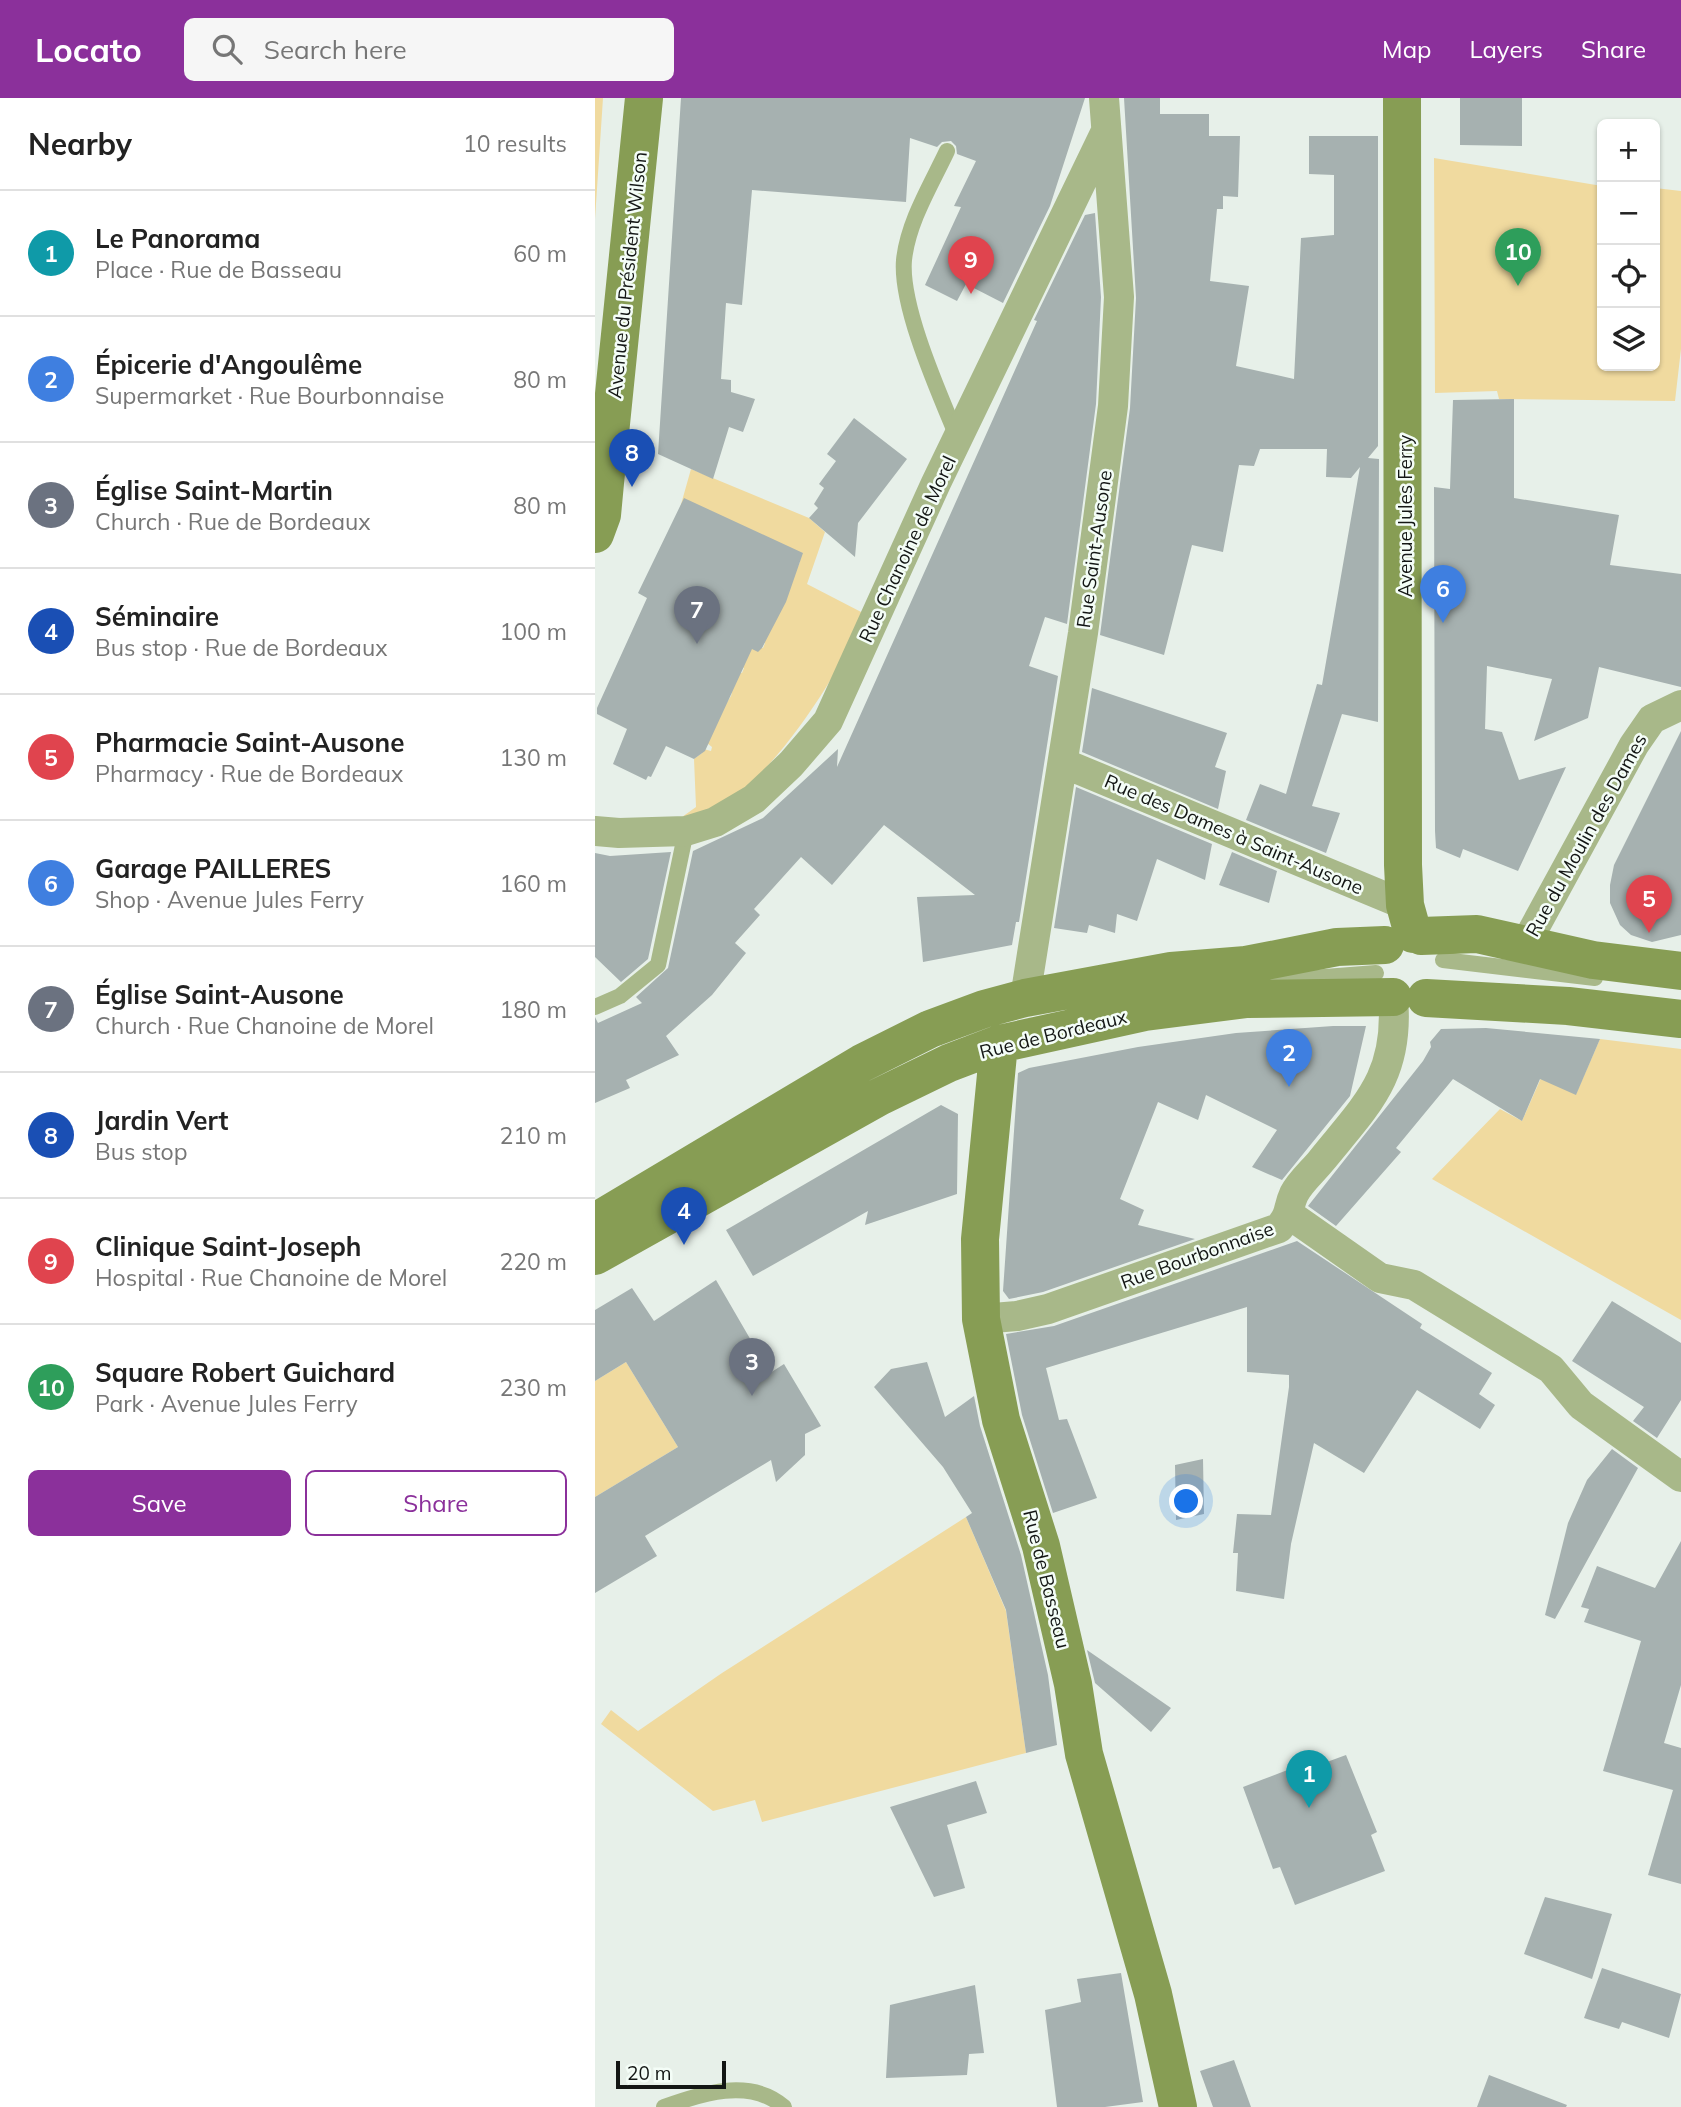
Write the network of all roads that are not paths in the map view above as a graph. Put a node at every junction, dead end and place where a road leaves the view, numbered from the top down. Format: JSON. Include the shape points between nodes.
{"nodes":[{"id":1,"x":644,"y":98,"type":"edge"},
{"id":2,"x":1104,"y":98,"type":"edge"},
{"id":3,"x":1402,"y":98,"type":"edge"},
{"id":4,"x":1105,"y":131,"type":"junction"},
{"id":5,"x":947,"y":151,"type":"dead end"},
{"id":6,"x":958,"y":439,"type":"junction"},
{"id":7,"x":595,"y":534,"type":"edge"},
{"id":8,"x":1681,"y":705,"type":"edge"},
{"id":9,"x":1063,"y":763,"type":"junction"},
{"id":10,"x":595,"y":831,"type":"edge"},
{"id":11,"x":686,"y":831,"type":"junction"},
{"id":12,"x":1526,"y":943,"type":"junction"},
{"id":13,"x":1408,"y":956,"type":"junction"},
{"id":14,"x":1681,"y":971,"type":"edge"},
{"id":15,"x":1607,"y":979,"type":"dead end"},
{"id":16,"x":1681,"y":982,"type":"edge"},
{"id":17,"x":1634,"y":983,"type":"dead end"},
{"id":18,"x":1195,"y":989,"type":"dead end"},
{"id":19,"x":1039,"y":1006,"type":"junction"},
{"id":20,"x":595,"y":1007,"type":"edge"},
{"id":21,"x":1681,"y":1019,"type":"edge"},
{"id":22,"x":999,"y":1044,"type":"junction"},
{"id":23,"x":720,"y":1188,"type":"junction"},
{"id":24,"x":1290,"y":1215,"type":"junction"},
{"id":25,"x":595,"y":1222,"type":"edge"},
{"id":26,"x":595,"y":1256,"type":"edge"},
{"id":27,"x":595,"y":1274,"type":"edge"},
{"id":28,"x":981,"y":1319,"type":"junction"},
{"id":29,"x":1681,"y":1477,"type":"edge"},
{"id":30,"x":663,"y":2107,"type":"edge"},
{"id":31,"x":784,"y":2107,"type":"edge"},
{"id":32,"x":1178,"y":2107,"type":"edge"}],
"edges":[{"from":1,"to":7,"type":"street","name":"Avenue du Président Wilson","via":[[602,515]]},
{"from":2,"to":4,"type":"street","name":"Rue Saint-Ausone"},
{"from":3,"to":13,"type":"street","name":"Avenue Jules Ferry"},
{"from":4,"to":6,"type":"street","name":"Rue Chanoine de Morel"},
{"from":4,"to":9,"type":"street","name":"Rue Saint-Ausone","via":[[1119,297],[1118,341],[1110,430]]},
{"from":5,"to":6,"type":"lane","via":[[911,232],[904,261],[906,289],[929,368]]},
{"from":6,"to":11,"type":"street","name":"Rue Chanoine de Morel","via":[[828,721],[754,799],[715,822]]},
{"from":8,"to":12,"type":"street","name":"Rue du Moulin des Dames","via":[[1652,719],[1634,745]]},
{"from":9,"to":13,"type":"street","name":"Rue des Dames à Saint-Ausone"},
{"from":9,"to":19,"type":"street","name":"Rue Saint-Ausone"},
{"from":10,"to":11,"type":"street","name":"Rue Chanoine de Morel"},
{"from":11,"to":20,"type":"lane","via":[[658,965],[620,996]]},
{"from":12,"to":13,"type":"street","name":"Rue de Bordeaux","via":[[1477,934]]},
{"from":12,"to":14,"type":"street","name":"Rue de Bordeaux","via":[[1593,960]]},
{"from":13,"to":15,"type":"lane"},
{"from":13,"to":18,"type":"lane"},
{"from":13,"to":19,"type":"street","name":"Rue de Bordeaux","via":[[1306,951],[1246,965],[1171,971]]},
{"from":13,"to":21,"type":"street","name":"Rue de Bordeaux","via":[[1568,1006]]},
{"from":13,"to":22,"type":"street","name":"Rue de Bordeaux","via":[[1247,999],[1145,1012]]},
{"from":13,"to":24,"type":"street","name":"Rue Bourbonnaise","via":[[1385,1077],[1293,1195]]},
{"from":16,"to":17,"type":"lane"},
{"from":19,"to":22,"type":"lane"},
{"from":19,"to":25,"type":"street","name":"Rue de Bordeaux","via":[[929,1029],[862,1063]]},
{"from":22,"to":23,"type":"street","name":"Rue de Bordeaux","via":[[914,1079]]},
{"from":22,"to":28,"type":"street","name":"Rue de Basseau","via":[[979,1239]]},
{"from":23,"to":26,"type":"street","name":"Rue de Bordeaux"},
{"from":23,"to":27,"type":"lane","via":[[698,1213]]},
{"from":24,"to":28,"type":"street","name":"Rue Bourbonnaise","via":[[1279,1228],[1259,1236],[1048,1309]]},
{"from":24,"to":29,"type":"street","via":[[1380,1278],[1414,1285],[1551,1369],[1581,1405]]},
{"from":28,"to":32,"type":"street","name":"Rue de Basseau","via":[[1001,1420],[1041,1546],[1084,1754],[1153,1994]]},
{"from":30,"to":31,"type":"lane","via":[[705,2092],[741,2090]]}]}
